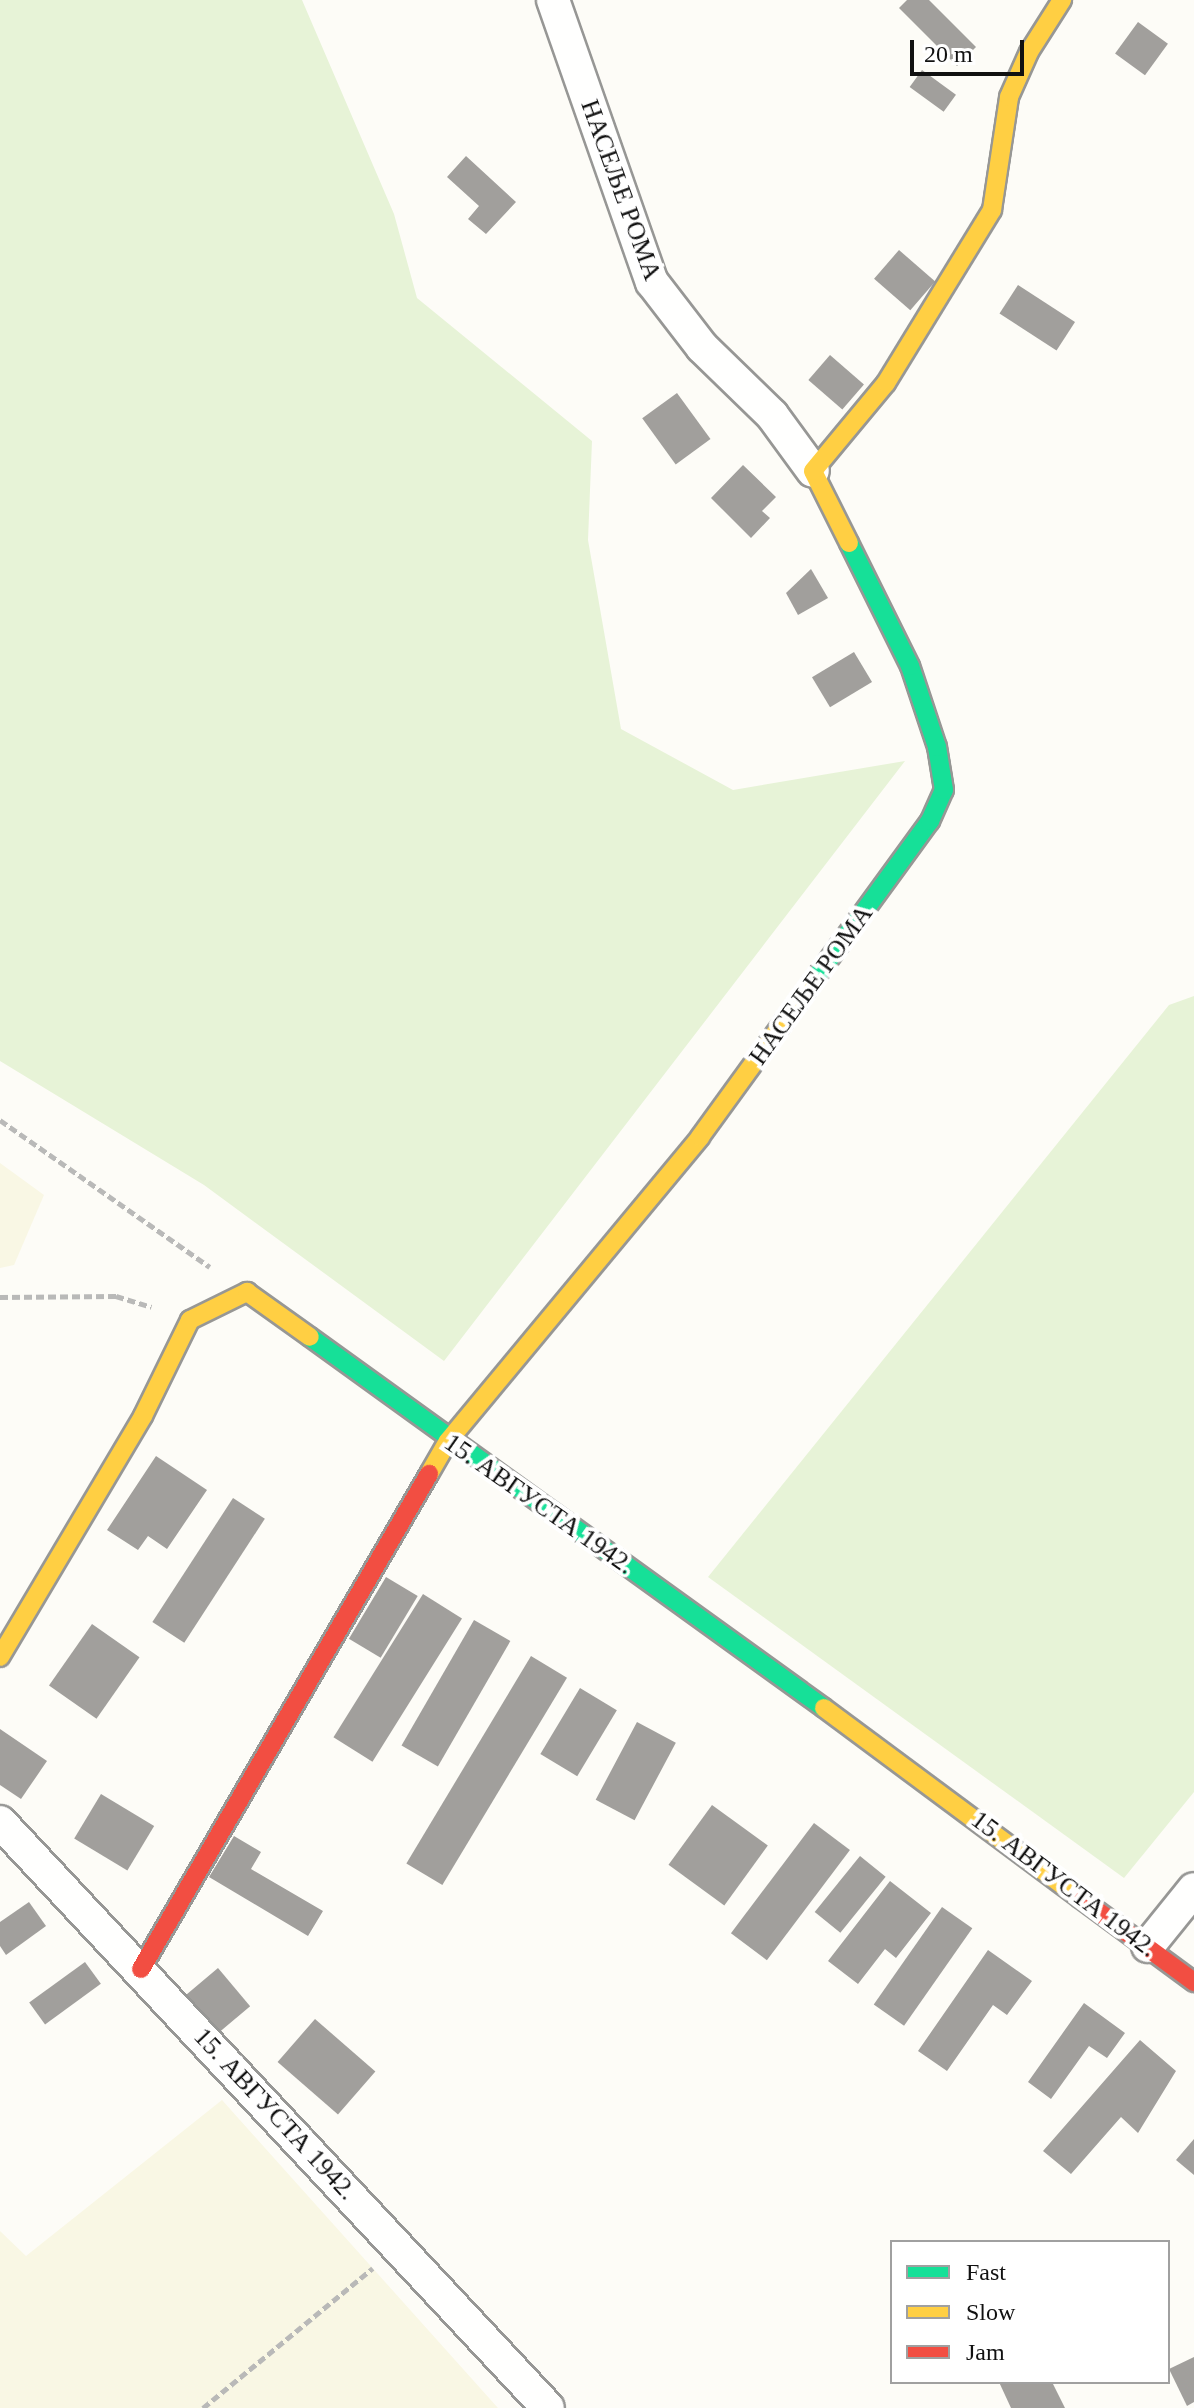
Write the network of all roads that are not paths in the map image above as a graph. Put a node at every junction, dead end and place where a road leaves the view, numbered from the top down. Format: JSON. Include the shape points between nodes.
{"nodes":[{"id":1,"x":553,"y":0,"type":"edge"},
{"id":2,"x":1062,"y":0,"type":"edge"},
{"id":3,"x":813,"y":471,"type":"junction"},
{"id":4,"x":448,"y":1441,"type":"junction"},
{"id":5,"x":0,"y":1657,"type":"edge"},
{"id":6,"x":0,"y":1822,"type":"edge"},
{"id":7,"x":1194,"y":1889,"type":"edge"},
{"id":8,"x":1148,"y":1946,"type":"junction"},
{"id":9,"x":141,"y":1969,"type":"junction"},
{"id":10,"x":1194,"y":1982,"type":"edge"},
{"id":11,"x":548,"y":2408,"type":"edge"}],
"edges":[{"from":1,"to":3,"type":"street","name":"НАСЕЉЕ РОМА","via":[[652,282],[702,347],[772,415]]},
{"from":2,"to":3,"type":"street","via":[[1029,52],[1009,97],[992,210],[886,383]]},
{"from":3,"to":4,"type":"street","name":"НАСЕЉЕ РОМА","via":[[910,666],[937,747],[944,790],[930,821],[700,1137]]},
{"from":4,"to":5,"type":"street","name":"15. АВГУСТА 1942.","via":[[247,1292],[190,1320],[143,1416]]},
{"from":4,"to":8,"type":"street","name":"15. АВГУСТА 1942.","via":[[720,1631]]},
{"from":4,"to":9,"type":"street","name":"НАСЕЉЕ РОМА"},
{"from":6,"to":9,"type":"street","name":"15. АВГУСТА 1942."},
{"from":7,"to":8,"type":"street"},
{"from":8,"to":10,"type":"street","name":"15. АВГУСТА 1942."},
{"from":9,"to":11,"type":"street","name":"15. АВГУСТА 1942."}]}
